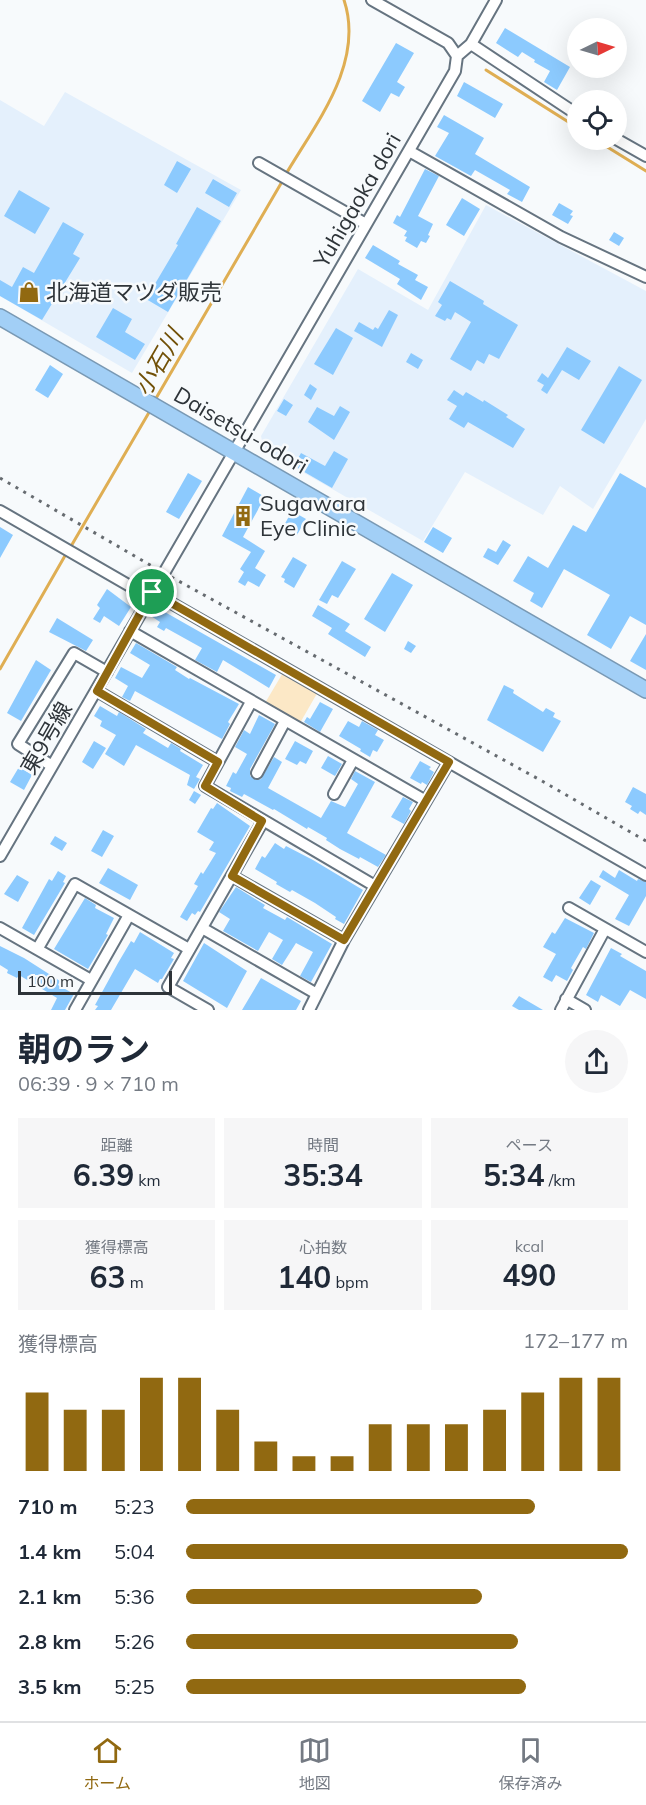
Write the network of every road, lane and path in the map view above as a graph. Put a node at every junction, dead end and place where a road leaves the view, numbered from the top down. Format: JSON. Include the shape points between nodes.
{"nodes":[{"id":1,"x":372,"y":0,"type":"edge"},
{"id":2,"x":496,"y":0,"type":"edge"},
{"id":3,"x":471,"y":44,"type":"junction"},
{"id":4,"x":457,"y":56,"type":"junction"},
{"id":5,"x":567,"y":108,"type":"edge"},
{"id":6,"x":627,"y":145,"type":"edge"},
{"id":7,"x":409,"y":151,"type":"junction"},
{"id":8,"x":646,"y":156,"type":"edge"},
{"id":9,"x":262,"y":164,"type":"dead end"},
{"id":10,"x":366,"y":224,"type":"junction"},
{"id":11,"x":646,"y":277,"type":"edge"},
{"id":12,"x":0,"y":317,"type":"edge"},
{"id":13,"x":234,"y":452,"type":"junction"},
{"id":14,"x":0,"y":510,"type":"edge"},
{"id":15,"x":151,"y":595,"type":"junction"},
{"id":16,"x":130,"y":631,"type":"junction"},
{"id":17,"x":107,"y":672,"type":"junction"},
{"id":18,"x":646,"y":690,"type":"edge"},
{"id":19,"x":97,"y":691,"type":"junction"},
{"id":20,"x":251,"y":702,"type":"junction"},
{"id":21,"x":285,"y":721,"type":"junction"},
{"id":22,"x":353,"y":760,"type":"junction"},
{"id":23,"x":218,"y":762,"type":"junction"},
{"id":24,"x":449,"y":762,"type":"junction"},
{"id":25,"x":52,"y":766,"type":"junction"},
{"id":26,"x":256,"y":772,"type":"dead end"},
{"id":27,"x":334,"y":794,"type":"dead end"},
{"id":28,"x":426,"y":801,"type":"junction"},
{"id":29,"x":262,"y":821,"type":"junction"},
{"id":30,"x":0,"y":856,"type":"edge"},
{"id":31,"x":646,"y":875,"type":"edge"},
{"id":32,"x":232,"y":876,"type":"junction"},
{"id":33,"x":375,"y":886,"type":"junction"},
{"id":34,"x":569,"y":908,"type":"dead end"},
{"id":35,"x":129,"y":915,"type":"junction"},
{"id":36,"x":0,"y":928,"type":"edge"},
{"id":37,"x":202,"y":928,"type":"junction"},
{"id":38,"x":605,"y":928,"type":"junction"},
{"id":39,"x":344,"y":940,"type":"junction"},
{"id":40,"x":38,"y":948,"type":"junction"},
{"id":41,"x":189,"y":949,"type":"junction"},
{"id":42,"x":646,"y":952,"type":"edge"},
{"id":43,"x":91,"y":980,"type":"junction"},
{"id":44,"x":317,"y":994,"type":"junction"},
{"id":45,"x":566,"y":999,"type":"junction"},
{"id":46,"x":314,"y":1008,"type":"edge"},
{"id":47,"x":75,"y":1010,"type":"edge"},
{"id":48,"x":208,"y":1010,"type":"edge"},
{"id":49,"x":561,"y":1010,"type":"edge"},
{"id":50,"x":585,"y":1010,"type":"edge"}],
"edges":[{"from":1,"to":4,"type":"street","via":[[448,44]]},
{"from":2,"to":3,"type":"street"},
{"from":3,"to":4,"type":"street"},
{"from":3,"to":5,"type":"street"},
{"from":4,"to":7,"type":"street","name":"Yuhigaoka dori","via":[[455,71]]},
{"from":6,"to":8,"type":"street"},
{"from":7,"to":10,"type":"street","name":"Yuhigaoka dori"},
{"from":7,"to":11,"type":"street","via":[[561,237]]},
{"from":9,"to":10,"type":"street"},
{"from":10,"to":13,"type":"street","name":"Yuhigaoka dori"},
{"from":12,"to":13,"type":"highway","name":"Daisetsu-odori"},
{"from":13,"to":15,"type":"street","name":"東9号線"},
{"from":13,"to":18,"type":"highway","name":"Daisetsu-odori"},
{"from":14,"to":15,"type":"street"},
{"from":15,"to":16,"type":"street","name":"東9号線"},
{"from":15,"to":24,"type":"street"},
{"from":16,"to":17,"type":"street","name":"東9号線"},
{"from":16,"to":20,"type":"street"},
{"from":17,"to":19,"type":"street","name":"東9号線"},
{"from":17,"to":25,"type":"street","via":[[74,653],[18,744]]},
{"from":19,"to":23,"type":"street"},
{"from":19,"to":25,"type":"street","name":"東9号線"},
{"from":20,"to":21,"type":"street"},
{"from":20,"to":23,"type":"street"},
{"from":21,"to":22,"type":"street"},
{"from":21,"to":26,"type":"street"},
{"from":22,"to":27,"type":"street"},
{"from":22,"to":28,"type":"street"},
{"from":23,"to":29,"type":"street","via":[[205,786]]},
{"from":24,"to":28,"type":"street"},
{"from":24,"to":31,"type":"street"},
{"from":25,"to":30,"type":"street","name":"東9号線"},
{"from":28,"to":33,"type":"street"},
{"from":29,"to":32,"type":"street"},
{"from":29,"to":33,"type":"street"},
{"from":32,"to":37,"type":"street"},
{"from":32,"to":39,"type":"street"},
{"from":33,"to":39,"type":"street"},
{"from":34,"to":38,"type":"street"},
{"from":35,"to":40,"type":"street","via":[[75,884]]},
{"from":35,"to":41,"type":"street"},
{"from":35,"to":43,"type":"street"},
{"from":36,"to":40,"type":"street"},
{"from":37,"to":41,"type":"street"},
{"from":37,"to":44,"type":"street"},
{"from":38,"to":42,"type":"street"},
{"from":38,"to":45,"type":"street"},
{"from":39,"to":44,"type":"street"},
{"from":40,"to":43,"type":"street"},
{"from":41,"to":48,"type":"street","via":[[168,987]]},
{"from":43,"to":47,"type":"street"},
{"from":44,"to":46,"type":"street"},
{"from":45,"to":49,"type":"street"},
{"from":45,"to":50,"type":"street"}]}
